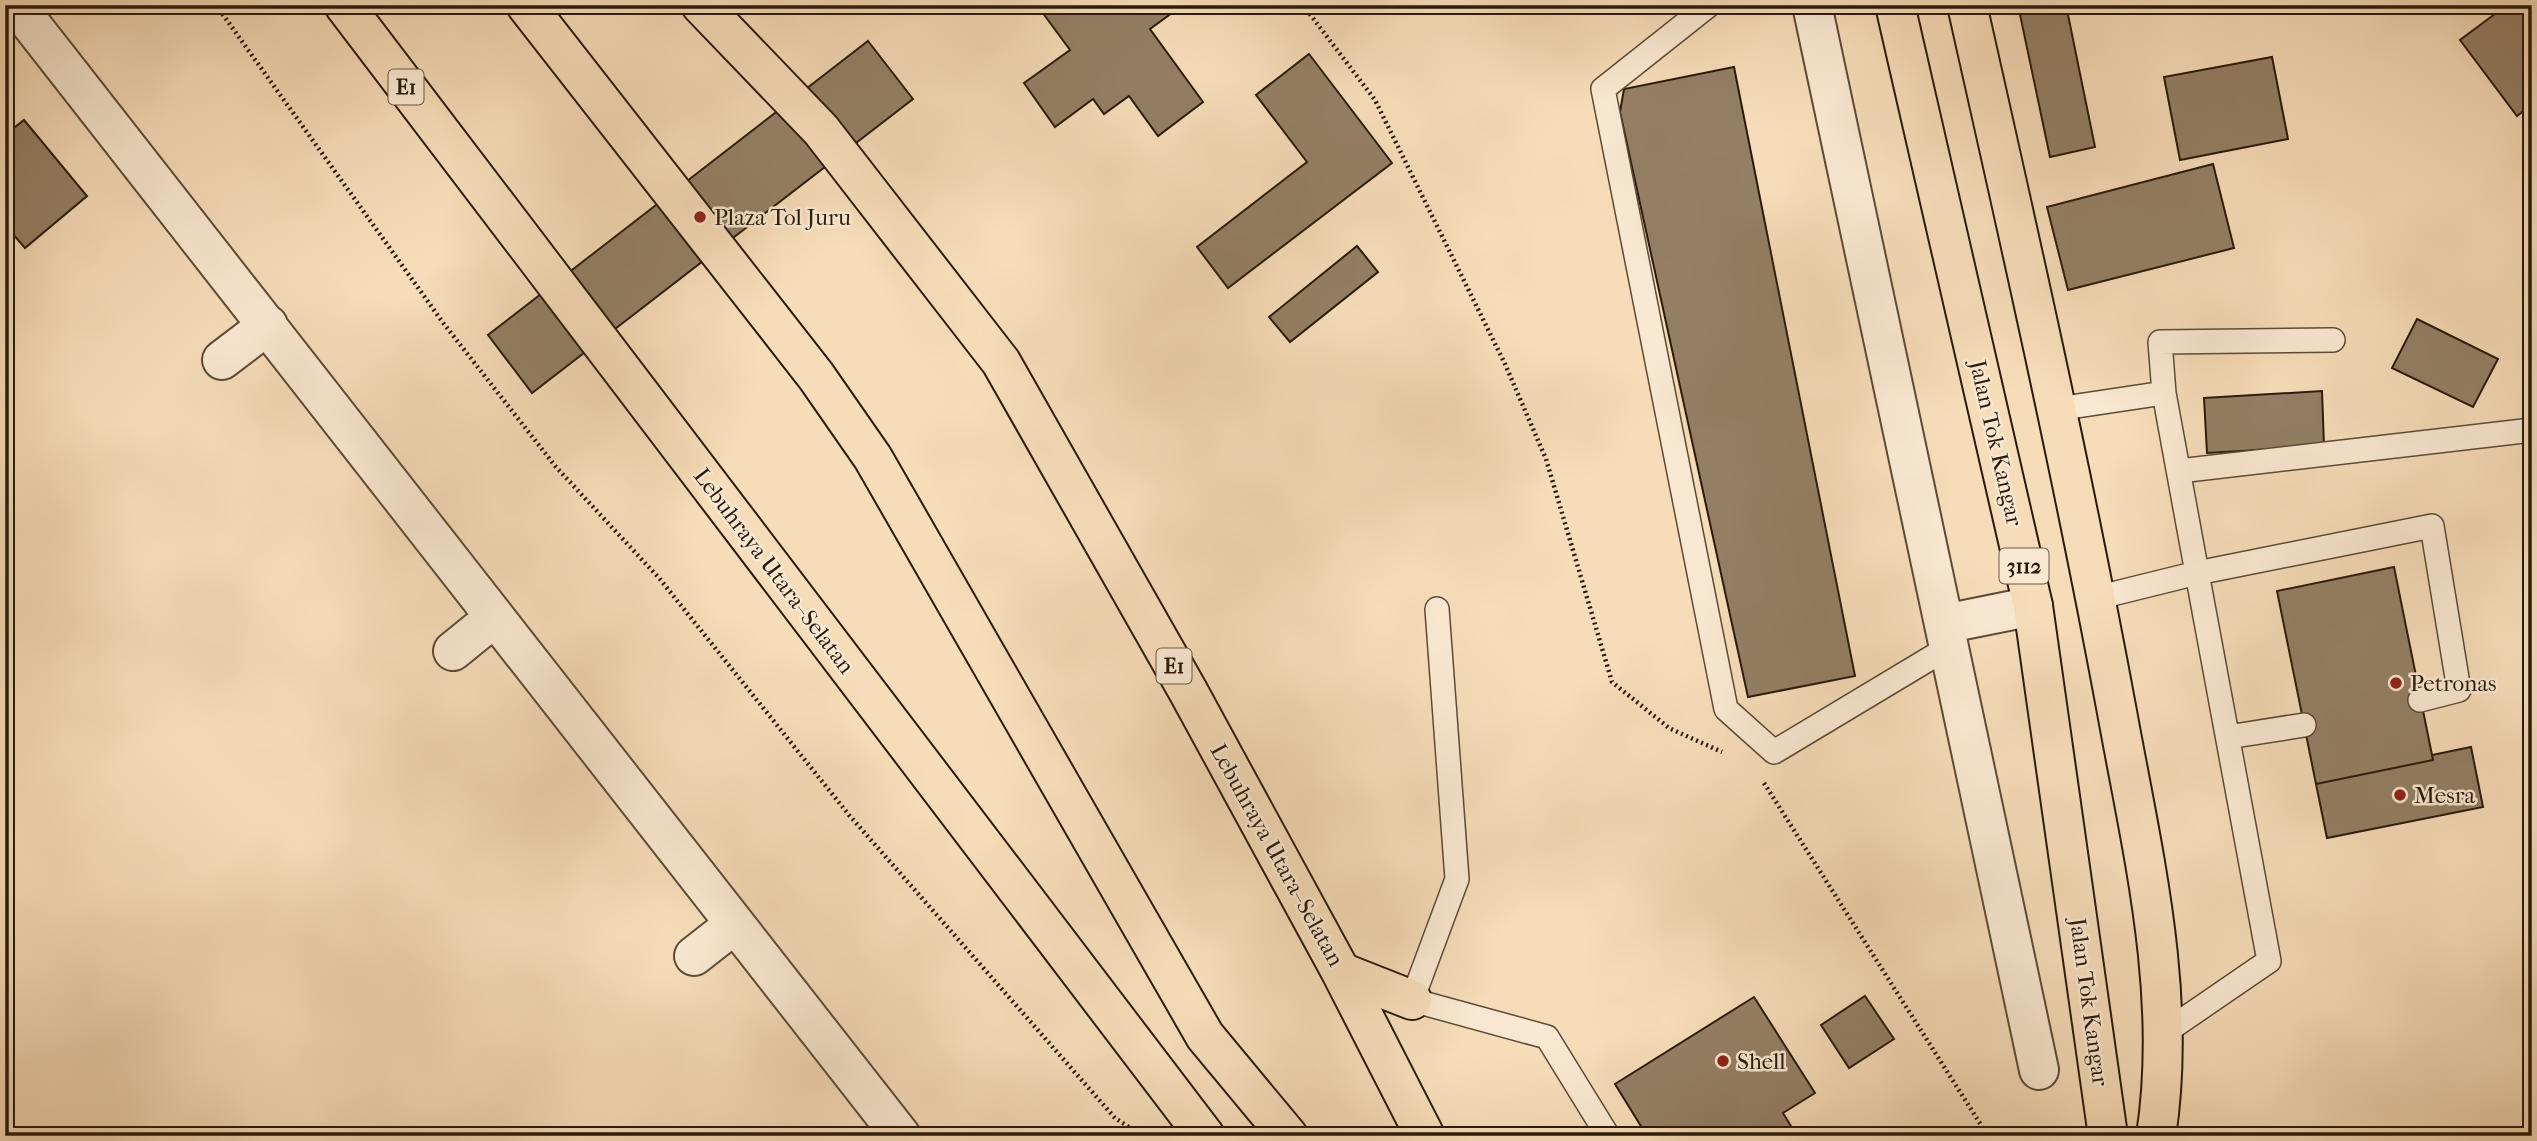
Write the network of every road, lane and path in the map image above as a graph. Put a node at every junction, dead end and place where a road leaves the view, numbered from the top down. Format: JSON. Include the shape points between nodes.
{"nodes":[{"id":1,"x":216,"y":5,"type":"edge"},
{"id":2,"x":344,"y":5,"type":"edge"},
{"id":3,"x":526,"y":5,"type":"edge"},
{"id":4,"x":701,"y":5,"type":"edge"},
{"id":5,"x":1303,"y":5,"type":"edge"},
{"id":6,"x":1709,"y":5,"type":"edge"},
{"id":7,"x":1812,"y":5,"type":"edge"},
{"id":8,"x":1895,"y":5,"type":"edge"},
{"id":9,"x":1967,"y":5,"type":"edge"},
{"id":10,"x":14,"y":14,"type":"edge"},
{"id":11,"x":268,"y":325,"type":"junction"},
{"id":12,"x":2333,"y":340,"type":"dead end"},
{"id":13,"x":222,"y":360,"type":"dead end"},
{"id":14,"x":2164,"y":393,"type":"junction"},
{"id":15,"x":2057,"y":409,"type":"junction"},
{"id":16,"x":2532,"y":430,"type":"edge"},
{"id":17,"x":2179,"y":471,"type":"junction"},
{"id":18,"x":2197,"y":573,"type":"junction"},
{"id":19,"x":2096,"y":598,"type":"junction"},
{"id":20,"x":2033,"y":606,"type":"junction"},
{"id":21,"x":1437,"y":609,"type":"dead end"},
{"id":22,"x":495,"y":617,"type":"junction"},
{"id":23,"x":1946,"y":636,"type":"junction"},
{"id":24,"x":453,"y":651,"type":"dead end"},
{"id":25,"x":2420,"y":700,"type":"dead end"},
{"id":26,"x":2304,"y":725,"type":"dead end"},
{"id":27,"x":2228,"y":737,"type":"junction"},
{"id":28,"x":1730,"y":756,"type":"dead end"},
{"id":29,"x":1762,"y":779,"type":"dead end"},
{"id":30,"x":735,"y":924,"type":"junction"},
{"id":31,"x":694,"y":956,"type":"dead end"},
{"id":32,"x":1341,"y":972,"type":"junction"},
{"id":33,"x":1412,"y":1000,"type":"junction"},
{"id":34,"x":2161,"y":1035,"type":"junction"},
{"id":35,"x":2039,"y":1070,"type":"dead end"},
{"id":36,"x":901,"y":1136,"type":"edge"},
{"id":37,"x":1143,"y":1136,"type":"edge"},
{"id":38,"x":1205,"y":1136,"type":"edge"},
{"id":39,"x":1288,"y":1136,"type":"edge"},
{"id":40,"x":1425,"y":1136,"type":"edge"},
{"id":41,"x":1608,"y":1136,"type":"edge"},
{"id":42,"x":1988,"y":1136,"type":"edge"},
{"id":43,"x":2108,"y":1136,"type":"edge"},
{"id":44,"x":2156,"y":1136,"type":"edge"}],
"edges":[{"from":1,"to":37,"type":"path","via":[[444,324],[556,467],[659,578],[849,815],[1115,1118]]},
{"from":2,"to":38,"type":"main road","name":"Lebuhraya Utara–Selatan","number":"E1"},
{"from":3,"to":39,"type":"main road","via":[[816,376],[873,458],[1205,1036]]},
{"from":4,"to":32,"type":"main road","name":"Lebuhraya Utara–Selatan","number":"E1","via":[[821,130],[1001,362]]},
{"from":5,"to":28,"type":"path","via":[[1375,100],[1505,364],[1546,459],[1612,682],[1669,728]]},
{"from":6,"to":23,"type":"lane","via":[[1602,89],[1726,709],[1773,752]]},
{"from":7,"to":23,"type":"street"},
{"from":8,"to":20,"type":"main road","name":"Jalan Tok Kangar","number":"3112"},
{"from":9,"to":15,"type":"main road"},
{"from":10,"to":11,"type":"street"},
{"from":11,"to":13,"type":"street"},
{"from":11,"to":22,"type":"street"},
{"from":12,"to":14,"type":"lane","via":[[2160,342]]},
{"from":14,"to":15,"type":"lane"},
{"from":14,"to":17,"type":"lane"},
{"from":15,"to":19,"type":"main road"},
{"from":16,"to":17,"type":"lane"},
{"from":17,"to":18,"type":"lane"},
{"from":18,"to":19,"type":"lane"},
{"from":18,"to":25,"type":"lane","via":[[2432,526],[2459,690]]},
{"from":18,"to":27,"type":"lane"},
{"from":19,"to":34,"type":"main road","via":[[2155,922]]},
{"from":20,"to":23,"type":"street"},
{"from":20,"to":43,"type":"main road","name":"Jalan Tok Kangar","number":"3112"},
{"from":21,"to":33,"type":"lane","via":[[1457,879]]},
{"from":22,"to":24,"type":"street"},
{"from":22,"to":30,"type":"street"},
{"from":23,"to":35,"type":"street"},
{"from":26,"to":27,"type":"lane"},
{"from":27,"to":34,"type":"lane","via":[[2269,961]]},
{"from":29,"to":42,"type":"path"},
{"from":30,"to":31,"type":"street"},
{"from":30,"to":36,"type":"street"},
{"from":32,"to":33,"type":"main road"},
{"from":32,"to":40,"type":"main road","name":"Lebuhraya Utara–Selatan","number":"E1"},
{"from":33,"to":41,"type":"lane","via":[[1547,1037]]},
{"from":34,"to":44,"type":"main road"}]}
